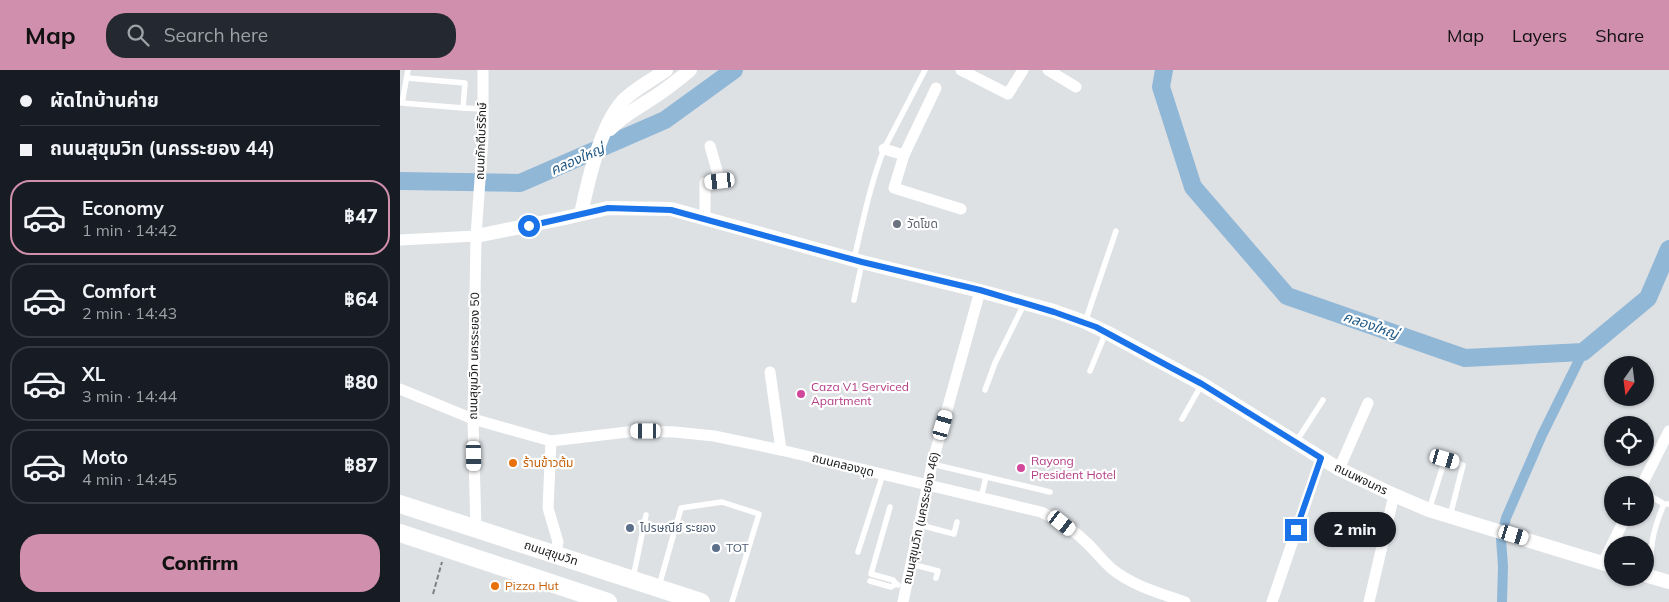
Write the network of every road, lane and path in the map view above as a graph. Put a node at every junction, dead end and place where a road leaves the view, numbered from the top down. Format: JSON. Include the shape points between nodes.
{"nodes":[{"id":1,"x":408,"y":70,"type":"edge"},
{"id":2,"x":483,"y":70,"type":"edge"},
{"id":3,"x":690,"y":70,"type":"edge"},
{"id":4,"x":925,"y":70,"type":"edge"},
{"id":5,"x":961,"y":70,"type":"edge"},
{"id":6,"x":1023,"y":70,"type":"edge"},
{"id":7,"x":1048,"y":70,"type":"edge"},
{"id":8,"x":661,"y":73,"type":"edge"},
{"id":9,"x":977,"y":74,"type":"edge"},
{"id":10,"x":407,"y":78,"type":"junction"},
{"id":11,"x":1076,"y":87,"type":"dead end"},
{"id":12,"x":936,"y":88,"type":"dead end"},
{"id":13,"x":664,"y":90,"type":"junction"},
{"id":14,"x":464,"y":108,"type":"junction"},
{"id":15,"x":482,"y":109,"type":"junction"},
{"id":16,"x":603,"y":138,"type":"junction"},
{"id":17,"x":710,"y":146,"type":"dead end"},
{"id":18,"x":884,"y":149,"type":"junction"},
{"id":19,"x":904,"y":155,"type":"junction"},
{"id":20,"x":961,"y":209,"type":"dead end"},
{"id":21,"x":478,"y":212,"type":"joint"},
{"id":22,"x":581,"y":214,"type":"junction"},
{"id":23,"x":705,"y":218,"type":"junction"},
{"id":24,"x":1116,"y":230,"type":"dead end"},
{"id":25,"x":476,"y":236,"type":"junction"},
{"id":26,"x":400,"y":240,"type":"edge"},
{"id":27,"x":858,"y":261,"type":"junction"},
{"id":28,"x":980,"y":290,"type":"junction"},
{"id":29,"x":854,"y":300,"type":"dead end"},
{"id":30,"x":1024,"y":304,"type":"junction"},
{"id":31,"x":1085,"y":322,"type":"junction"},
{"id":32,"x":1106,"y":332,"type":"junction"},
{"id":33,"x":1090,"y":371,"type":"dead end"},
{"id":34,"x":770,"y":372,"type":"dead end"},
{"id":35,"x":1202,"y":384,"type":"junction"},
{"id":36,"x":400,"y":389,"type":"edge"},
{"id":37,"x":985,"y":390,"type":"dead end"},
{"id":38,"x":1323,"y":400,"type":"dead end"},
{"id":39,"x":1368,"y":403,"type":"dead end"},
{"id":40,"x":473,"y":419,"type":"junction"},
{"id":41,"x":1182,"y":419,"type":"dead end"},
{"id":42,"x":1669,"y":432,"type":"edge"},
{"id":43,"x":551,"y":440,"type":"junction"},
{"id":44,"x":1296,"y":442,"type":"junction"},
{"id":45,"x":781,"y":450,"type":"junction"},
{"id":46,"x":1663,"y":454,"type":"edge"},
{"id":47,"x":1321,"y":458,"type":"junction"},
{"id":48,"x":932,"y":464,"type":"junction"},
{"id":49,"x":1340,"y":469,"type":"junction"},
{"id":50,"x":883,"y":474,"type":"junction"},
{"id":51,"x":986,"y":476,"type":"junction"},
{"id":52,"x":1648,"y":476,"type":"edge"},
{"id":53,"x":928,"y":486,"type":"junction"},
{"id":54,"x":1050,"y":492,"type":"dead end"},
{"id":55,"x":1394,"y":494,"type":"junction"},
{"id":56,"x":981,"y":498,"type":"junction"},
{"id":57,"x":1654,"y":498,"type":"edge"},
{"id":58,"x":400,"y":504,"type":"edge"},
{"id":59,"x":1666,"y":504,"type":"edge"},
{"id":60,"x":890,"y":507,"type":"dead end"},
{"id":61,"x":1430,"y":510,"type":"junction"},
{"id":62,"x":646,"y":515,"type":"dead end"},
{"id":63,"x":1450,"y":516,"type":"junction"},
{"id":64,"x":957,"y":522,"type":"dead end"},
{"id":65,"x":920,"y":525,"type":"junction"},
{"id":66,"x":476,"y":529,"type":"junction"},
{"id":67,"x":400,"y":533,"type":"edge"},
{"id":68,"x":1652,"y":536,"type":"edge"},
{"id":69,"x":446,"y":549,"type":"junction"},
{"id":70,"x":858,"y":552,"type":"dead end"},
{"id":71,"x":555,"y":554,"type":"junction"},
{"id":72,"x":1604,"y":563,"type":"edge"},
{"id":73,"x":911,"y":564,"type":"junction"},
{"id":74,"x":936,"y":578,"type":"dead end"},
{"id":75,"x":1654,"y":578,"type":"edge"},
{"id":76,"x":633,"y":580,"type":"junction"},
{"id":77,"x":870,"y":581,"type":"dead end"},
{"id":78,"x":1669,"y":582,"type":"edge"},
{"id":79,"x":659,"y":588,"type":"junction"},
{"id":80,"x":901,"y":592,"type":"edge"},
{"id":81,"x":433,"y":594,"type":"dead end"},
{"id":82,"x":580,"y":598,"type":"edge"},
{"id":83,"x":608,"y":602,"type":"edge"},
{"id":84,"x":701,"y":602,"type":"edge"},
{"id":85,"x":732,"y":602,"type":"edge"},
{"id":86,"x":1185,"y":602,"type":"edge"},
{"id":87,"x":1272,"y":602,"type":"edge"},
{"id":88,"x":1369,"y":602,"type":"edge"}],
"edges":[{"from":1,"to":10,"type":"lane"},
{"from":2,"to":15,"type":"street","name":"ถนนภักดีบริรักษ์"},
{"from":3,"to":13,"type":"street"},
{"from":4,"to":18,"type":"lane"},
{"from":5,"to":9,"type":"street"},
{"from":6,"to":9,"type":"street","via":[[1008,94]]},
{"from":7,"to":11,"type":"street"},
{"from":8,"to":13,"type":"street"},
{"from":8,"to":16,"type":"street","via":[[623,100],[612,115]]},
{"from":10,"to":14,"type":"lane","via":[[466,82]]},
{"from":10,"to":14,"type":"lane","via":[[402,103]]},
{"from":12,"to":19,"type":"street"},
{"from":13,"to":16,"type":"street","via":[[618,120]]},
{"from":14,"to":15,"type":"lane"},
{"from":15,"to":21,"type":"street","name":"ถนนภักดีบริรักษ์"},
{"from":16,"to":22,"type":"street"},
{"from":17,"to":23,"type":"street","via":[[720,181],[705,183]]},
{"from":18,"to":19,"type":"street"},
{"from":18,"to":27,"type":"lane","via":[[867,199]]},
{"from":19,"to":20,"type":"street","via":[[894,188]]},
{"from":21,"to":25,"type":"street","name":"ถนนสุขุมวิท นครระยอง 50"},
{"from":22,"to":23,"type":"street","name":"ถนนพจนกร","via":[[608,208],[671,210]]},
{"from":22,"to":25,"type":"street","name":"ถนนพจนกร"},
{"from":23,"to":27,"type":"street","name":"ถนนพจนกร"},
{"from":24,"to":31,"type":"lane"},
{"from":25,"to":26,"type":"street"},
{"from":25,"to":40,"type":"street","name":"ถนนสุขุมวิท นครระยอง 50"},
{"from":27,"to":28,"type":"street","name":"ถนนพจนกร"},
{"from":27,"to":29,"type":"lane"},
{"from":28,"to":30,"type":"street","name":"ถนนพจนกร"},
{"from":28,"to":48,"type":"street","name":"ถนนสุขุมวิท (นครระยอง 46)"},
{"from":30,"to":31,"type":"street","name":"ถนนพจนกร"},
{"from":30,"to":37,"type":"lane"},
{"from":31,"to":32,"type":"street","name":"ถนนพจนกร"},
{"from":32,"to":33,"type":"lane"},
{"from":32,"to":35,"type":"street","name":"ถนนพจนกร"},
{"from":34,"to":45,"type":"street"},
{"from":35,"to":41,"type":"lane"},
{"from":35,"to":44,"type":"street","name":"ถนนพจนกร"},
{"from":36,"to":40,"type":"street","name":"ถนนคลองขุด"},
{"from":38,"to":44,"type":"lane"},
{"from":39,"to":49,"type":"street"},
{"from":40,"to":43,"type":"street","name":"ถนนคลองขุด"},
{"from":40,"to":66,"type":"street","name":"ถนนสุขุมวิท นครระยอง 50"},
{"from":42,"to":46,"type":"street"},
{"from":43,"to":45,"type":"street","name":"ถนนคลองขุด","via":[[657,431],[714,436]]},
{"from":43,"to":71,"type":"street","via":[[548,508],[558,542]]},
{"from":44,"to":47,"type":"street","name":"ถนนพจนกร"},
{"from":45,"to":50,"type":"street","name":"ถนนคลองขุด"},
{"from":46,"to":52,"type":"street"},
{"from":47,"to":49,"type":"street","name":"ถนนพจนกร"},
{"from":47,"to":87,"type":"street"},
{"from":48,"to":51,"type":"lane"},
{"from":48,"to":53,"type":"street","name":"ถนนสุขุมวิท (นครระยอง 46)"},
{"from":49,"to":55,"type":"street","name":"ถนนพจนกร"},
{"from":50,"to":53,"type":"street","name":"ถนนคลองขุด"},
{"from":50,"to":70,"type":"lane"},
{"from":51,"to":54,"type":"lane"},
{"from":51,"to":56,"type":"lane"},
{"from":53,"to":56,"type":"street","name":"ถนนคลองขุด"},
{"from":53,"to":65,"type":"street","name":"ถนนสุขุมวิท (นครระยอง 46)"},
{"from":55,"to":61,"type":"street","name":"ถนนพจนกร"},
{"from":55,"to":88,"type":"street"},
{"from":56,"to":86,"type":"street","name":"ถนนคลองขุด","via":[[1052,517],[1075,532],[1125,578]]},
{"from":57,"to":59,"type":"lane"},
{"from":58,"to":66,"type":"main road","name":"ถนนสุขุมวิท"},
{"from":59,"to":68,"type":"lane"},
{"from":60,"to":80,"type":"lane","via":[[871,574],[894,580]]},
{"from":61,"to":63,"type":"street","name":"ถนนพจนกร"},
{"from":61,"to":63,"type":"lane","via":[[1445,459],[1463,465]]},
{"from":62,"to":76,"type":"lane"},
{"from":63,"to":72,"type":"street","name":"ถนนพจนกร"},
{"from":64,"to":65,"type":"lane","via":[[954,534]]},
{"from":65,"to":73,"type":"street","name":"ถนนสุขุมวิท (นครระยอง 46)"},
{"from":66,"to":71,"type":"main road","name":"ถนนสุขุมวิท"},
{"from":67,"to":69,"type":"main road"},
{"from":69,"to":81,"type":"path"},
{"from":69,"to":82,"type":"main road"},
{"from":71,"to":76,"type":"main road","name":"ถนนสุขุมวิท"},
{"from":73,"to":74,"type":"lane","via":[[938,571]]},
{"from":73,"to":80,"type":"street","name":"ถนนสุขุมวิท (นครระยอง 46)"},
{"from":75,"to":78,"type":"street"},
{"from":76,"to":79,"type":"main road","name":"ถนนสุขุมวิท"},
{"from":77,"to":80,"type":"lane"},
{"from":79,"to":84,"type":"main road","name":"ถนนสุขุมวิท"},
{"from":79,"to":85,"type":"lane","via":[[681,508],[722,502],[759,514]]},
{"from":82,"to":83,"type":"main road"}]}
